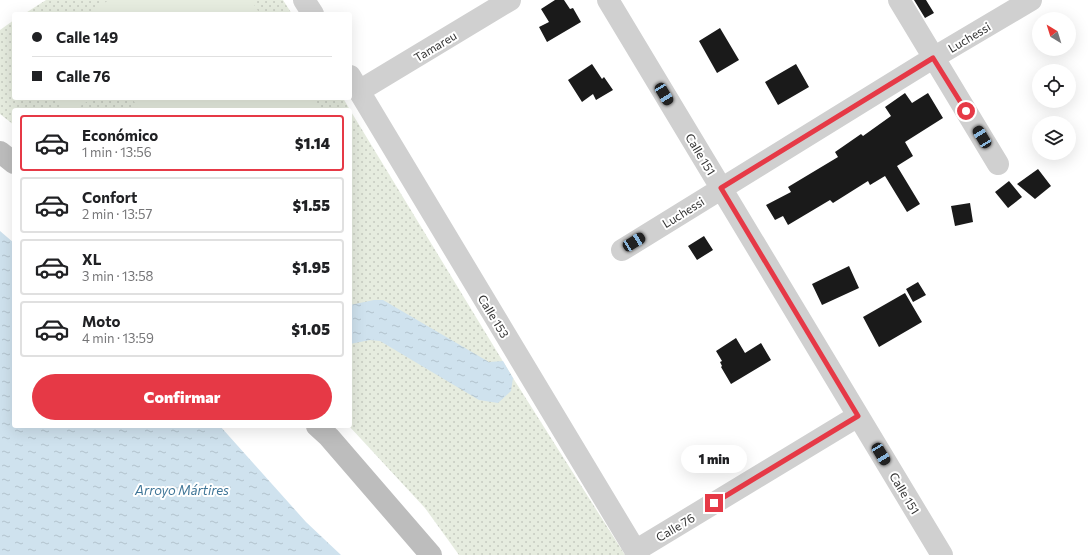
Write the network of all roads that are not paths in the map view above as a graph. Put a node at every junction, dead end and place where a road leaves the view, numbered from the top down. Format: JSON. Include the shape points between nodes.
{"nodes":[{"id":1,"x":304,"y":0,"type":"edge"},
{"id":2,"x":510,"y":0,"type":"edge"},
{"id":3,"x":608,"y":0,"type":"edge"},
{"id":4,"x":899,"y":0,"type":"edge"},
{"id":5,"x":1031,"y":0,"type":"edge"},
{"id":6,"x":312,"y":12,"type":"edge"},
{"id":7,"x":933,"y":58,"type":"junction"},
{"id":8,"x":354,"y":84,"type":"edge"},
{"id":9,"x":0,"y":152,"type":"edge"},
{"id":10,"x":12,"y":161,"type":"edge"},
{"id":11,"x":998,"y":164,"type":"dead end"},
{"id":12,"x":721,"y":188,"type":"junction"},
{"id":13,"x":622,"y":250,"type":"dead end"},
{"id":14,"x":858,"y":416,"type":"junction"},
{"id":15,"x":319,"y":428,"type":"edge"},
{"id":16,"x":637,"y":553,"type":"edge"},
{"id":17,"x":431,"y":555,"type":"edge"},
{"id":18,"x":942,"y":555,"type":"edge"}],
"edges":[{"from":1,"to":6,"type":"street"},
{"from":2,"to":8,"type":"street","name":"Tamareu"},
{"from":3,"to":12,"type":"street","name":"Calle 151"},
{"from":4,"to":7,"type":"street"},
{"from":5,"to":7,"type":"street","name":"Luchessi"},
{"from":7,"to":11,"type":"street"},
{"from":7,"to":12,"type":"street","name":"Luchessi"},
{"from":8,"to":16,"type":"street","name":"Calle 153"},
{"from":9,"to":10,"type":"main road"},
{"from":12,"to":13,"type":"street","name":"Luchessi"},
{"from":12,"to":14,"type":"street","name":"Calle 151"},
{"from":14,"to":16,"type":"street","name":"Calle 76"},
{"from":14,"to":18,"type":"street","name":"Calle 151"},
{"from":15,"to":17,"type":"main road"}]}
